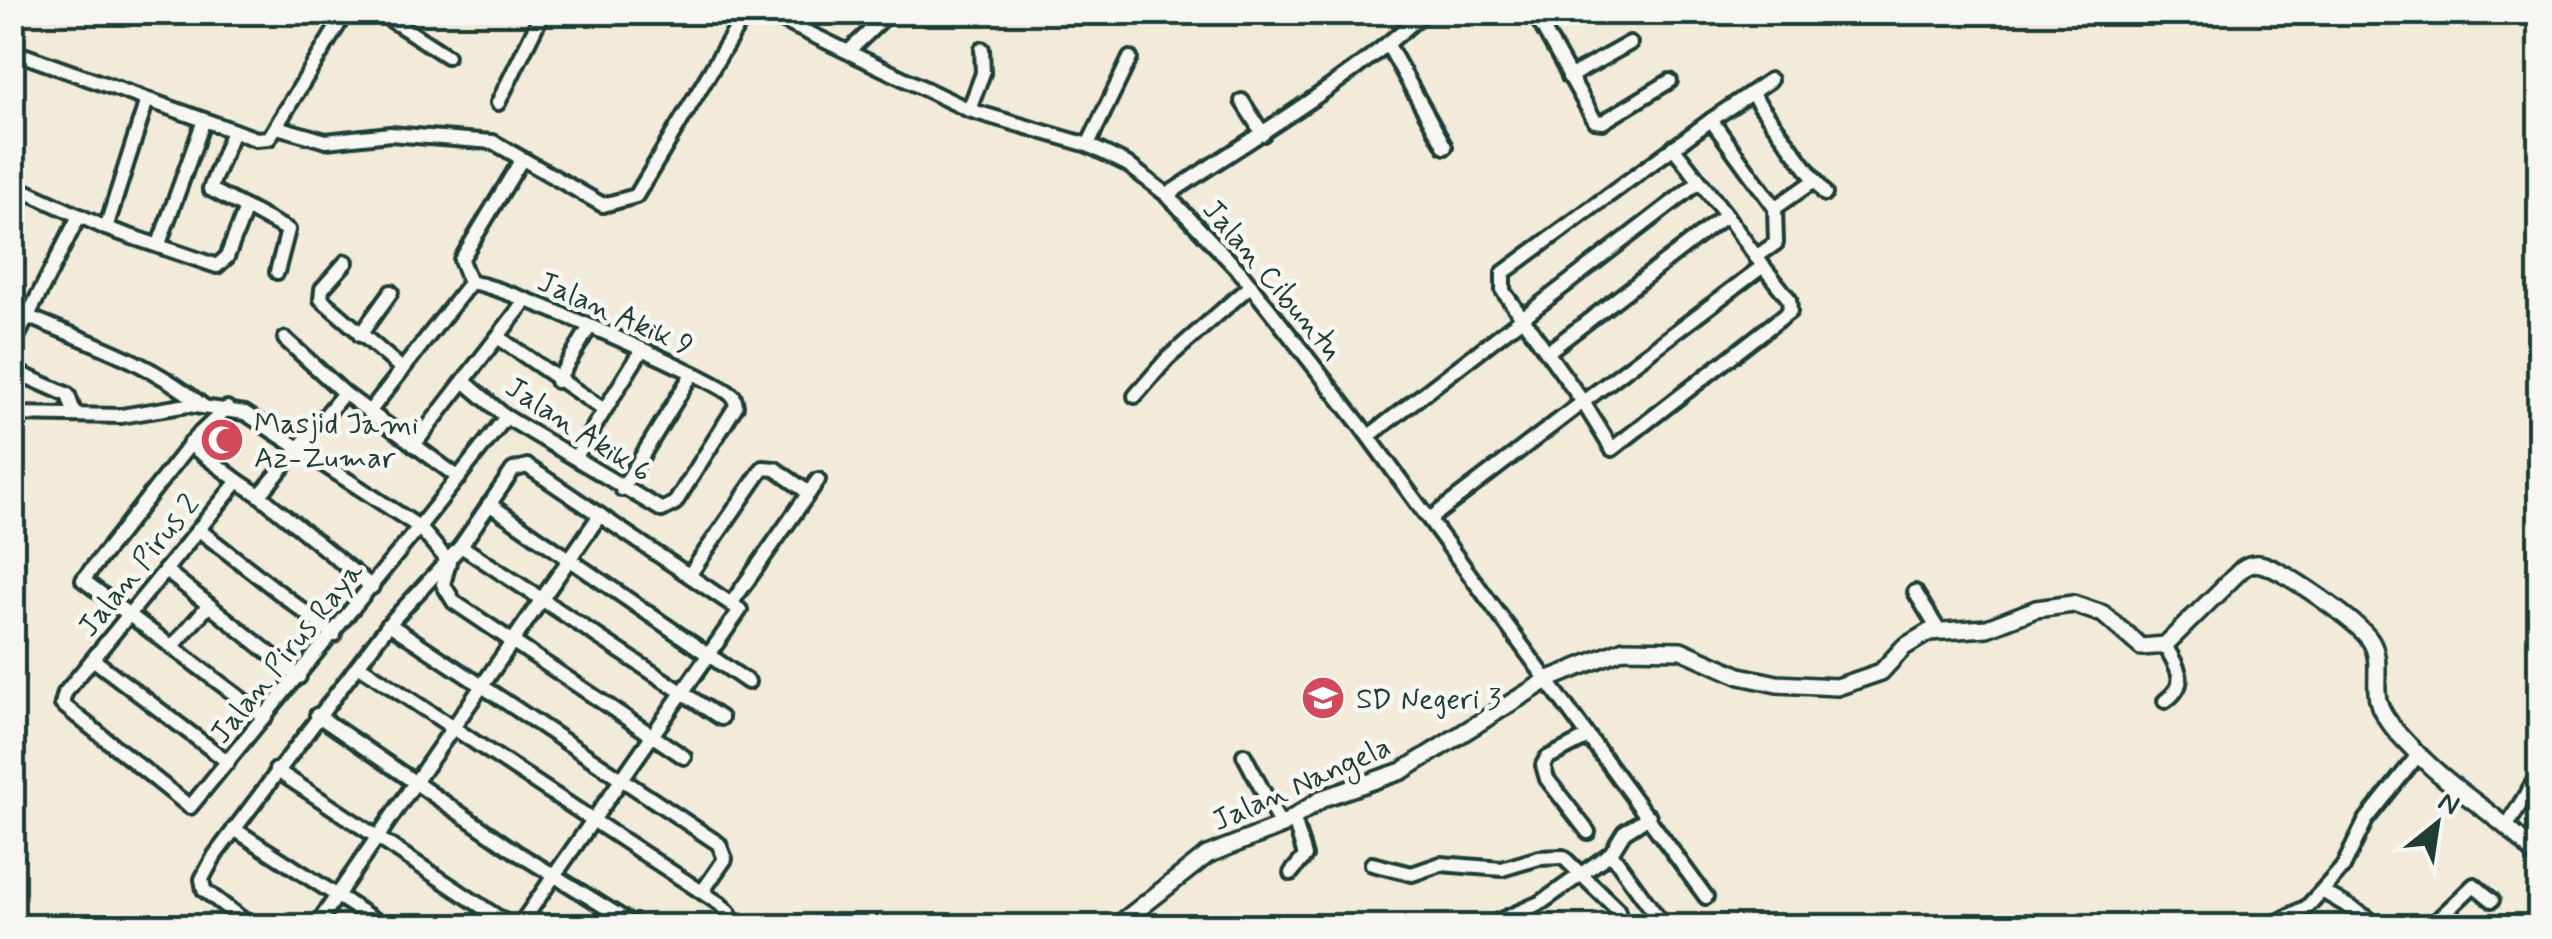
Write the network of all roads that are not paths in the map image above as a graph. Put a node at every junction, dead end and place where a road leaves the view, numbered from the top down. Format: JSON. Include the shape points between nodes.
{"nodes":[{"id":1,"x":346,"y":12,"type":"edge"},
{"id":2,"x":379,"y":12,"type":"edge"},
{"id":3,"x":543,"y":12,"type":"edge"},
{"id":4,"x":746,"y":12,"type":"edge"},
{"id":5,"x":765,"y":12,"type":"edge"},
{"id":6,"x":890,"y":12,"type":"edge"},
{"id":7,"x":1425,"y":12,"type":"edge"},
{"id":8,"x":1534,"y":12,"type":"edge"},
{"id":9,"x":1630,"y":43,"type":"dead end"},
{"id":10,"x":1388,"y":45,"type":"junction"},
{"id":11,"x":982,"y":49,"type":"dead end"},
{"id":12,"x":12,"y":51,"type":"edge"},
{"id":13,"x":849,"y":51,"type":"junction"},
{"id":14,"x":447,"y":56,"type":"dead end"},
{"id":15,"x":1130,"y":58,"type":"dead end"},
{"id":16,"x":1569,"y":77,"type":"junction"},
{"id":17,"x":1770,"y":80,"type":"dead end"},
{"id":18,"x":1670,"y":82,"type":"dead end"},
{"id":19,"x":1752,"y":93,"type":"junction"},
{"id":20,"x":1242,"y":101,"type":"dead end"},
{"id":21,"x":146,"y":103,"type":"junction"},
{"id":22,"x":498,"y":103,"type":"dead end"},
{"id":23,"x":968,"y":110,"type":"junction"},
{"id":24,"x":204,"y":120,"type":"junction"},
{"id":25,"x":1711,"y":120,"type":"junction"},
{"id":26,"x":277,"y":127,"type":"junction"},
{"id":27,"x":232,"y":130,"type":"junction"},
{"id":28,"x":1263,"y":134,"type":"junction"},
{"id":29,"x":1088,"y":145,"type":"junction"},
{"id":30,"x":1446,"y":147,"type":"dead end"},
{"id":31,"x":1673,"y":147,"type":"junction"},
{"id":32,"x":522,"y":159,"type":"junction"},
{"id":33,"x":1815,"y":180,"type":"junction"},
{"id":34,"x":1699,"y":182,"type":"junction"},
{"id":35,"x":12,"y":185,"type":"edge"},
{"id":36,"x":1825,"y":194,"type":"dead end"},
{"id":37,"x":1168,"y":195,"type":"junction"},
{"id":38,"x":246,"y":208,"type":"junction"},
{"id":39,"x":1775,"y":208,"type":"junction"},
{"id":40,"x":1726,"y":215,"type":"junction"},
{"id":41,"x":79,"y":216,"type":"junction"},
{"id":42,"x":106,"y":228,"type":"junction"},
{"id":43,"x":159,"y":244,"type":"junction"},
{"id":44,"x":346,"y":262,"type":"dead end"},
{"id":45,"x":1759,"y":262,"type":"junction"},
{"id":46,"x":277,"y":272,"type":"dead end"},
{"id":47,"x":470,"y":282,"type":"junction"},
{"id":48,"x":1251,"y":285,"type":"junction"},
{"id":49,"x":391,"y":292,"type":"dead end"},
{"id":50,"x":526,"y":300,"type":"junction"},
{"id":51,"x":29,"y":317,"type":"junction"},
{"id":52,"x":1523,"y":318,"type":"junction"},
{"id":53,"x":589,"y":328,"type":"junction"},
{"id":54,"x":360,"y":335,"type":"junction"},
{"id":55,"x":499,"y":338,"type":"junction"},
{"id":56,"x":286,"y":340,"type":"dead end"},
{"id":57,"x":12,"y":348,"type":"edge"},
{"id":58,"x":1549,"y":350,"type":"junction"},
{"id":59,"x":641,"y":351,"type":"junction"},
{"id":60,"x":402,"y":369,"type":"junction"},
{"id":61,"x":12,"y":370,"type":"edge"},
{"id":62,"x":692,"y":374,"type":"junction"},
{"id":63,"x":557,"y":381,"type":"junction"},
{"id":64,"x":465,"y":382,"type":"junction"},
{"id":65,"x":344,"y":394,"type":"junction"},
{"id":66,"x":1136,"y":396,"type":"dead end"},
{"id":67,"x":1583,"y":402,"type":"junction"},
{"id":68,"x":202,"y":405,"type":"junction"},
{"id":69,"x":227,"y":408,"type":"junction"},
{"id":70,"x":604,"y":410,"type":"junction"},
{"id":71,"x":74,"y":412,"type":"junction"},
{"id":72,"x":368,"y":412,"type":"junction"},
{"id":73,"x":12,"y":414,"type":"edge"},
{"id":74,"x":506,"y":417,"type":"junction"},
{"id":75,"x":1368,"y":436,"type":"junction"},
{"id":76,"x":189,"y":444,"type":"junction"},
{"id":77,"x":414,"y":446,"type":"junction"},
{"id":78,"x":302,"y":448,"type":"junction"},
{"id":79,"x":575,"y":458,"type":"junction"},
{"id":80,"x":459,"y":478,"type":"junction"},
{"id":81,"x":818,"y":480,"type":"dead end"},
{"id":82,"x":238,"y":481,"type":"junction"},
{"id":83,"x":622,"y":489,"type":"junction"},
{"id":84,"x":809,"y":493,"type":"junction"},
{"id":85,"x":258,"y":495,"type":"junction"},
{"id":86,"x":490,"y":504,"type":"junction"},
{"id":87,"x":668,"y":509,"type":"joint"},
{"id":88,"x":600,"y":515,"type":"junction"},
{"id":89,"x":1431,"y":518,"type":"junction"},
{"id":90,"x":421,"y":528,"type":"junction"},
{"id":91,"x":199,"y":530,"type":"junction"},
{"id":92,"x":462,"y":546,"type":"junction"},
{"id":93,"x":446,"y":558,"type":"junction"},
{"id":94,"x":568,"y":558,"type":"junction"},
{"id":95,"x":165,"y":570,"type":"junction"},
{"id":96,"x":690,"y":574,"type":"junction"},
{"id":97,"x":372,"y":587,"type":"junction"},
{"id":98,"x":1915,"y":592,"type":"dead end"},
{"id":99,"x":541,"y":598,"type":"junction"},
{"id":100,"x":733,"y":602,"type":"junction"},
{"id":101,"x":209,"y":605,"type":"junction"},
{"id":102,"x":129,"y":614,"type":"junction"},
{"id":103,"x":389,"y":624,"type":"junction"},
{"id":104,"x":1939,"y":631,"type":"junction"},
{"id":105,"x":334,"y":636,"type":"junction"},
{"id":106,"x":512,"y":639,"type":"junction"},
{"id":107,"x":2165,"y":645,"type":"junction"},
{"id":108,"x":172,"y":647,"type":"junction"},
{"id":109,"x":711,"y":654,"type":"junction"},
{"id":110,"x":94,"y":660,"type":"junction"},
{"id":111,"x":358,"y":665,"type":"junction"},
{"id":112,"x":300,"y":677,"type":"junction"},
{"id":113,"x":1548,"y":679,"type":"junction"},
{"id":114,"x":748,"y":682,"type":"dead end"},
{"id":115,"x":483,"y":683,"type":"junction"},
{"id":116,"x":684,"y":695,"type":"junction"},
{"id":117,"x":2165,"y":701,"type":"dead end"},
{"id":118,"x":317,"y":715,"type":"junction"},
{"id":119,"x":265,"y":718,"type":"junction"},
{"id":120,"x":721,"y":718,"type":"dead end"},
{"id":121,"x":454,"y":727,"type":"junction"},
{"id":122,"x":1588,"y":736,"type":"junction"},
{"id":123,"x":653,"y":738,"type":"junction"},
{"id":124,"x":1244,"y":755,"type":"dead end"},
{"id":125,"x":2418,"y":755,"type":"junction"},
{"id":126,"x":684,"y":757,"type":"dead end"},
{"id":127,"x":228,"y":762,"type":"junction"},
{"id":128,"x":276,"y":770,"type":"junction"},
{"id":129,"x":2540,"y":772,"type":"edge"},
{"id":130,"x":623,"y":776,"type":"junction"},
{"id":131,"x":416,"y":782,"type":"junction"},
{"id":132,"x":190,"y":807,"type":"joint"},
{"id":133,"x":1649,"y":816,"type":"junction"},
{"id":134,"x":595,"y":819,"type":"junction"},
{"id":135,"x":1287,"y":823,"type":"junction"},
{"id":136,"x":2508,"y":824,"type":"junction"},
{"id":137,"x":234,"y":829,"type":"junction"},
{"id":138,"x":1588,"y":832,"type":"dead end"},
{"id":139,"x":380,"y":839,"type":"junction"},
{"id":140,"x":1611,"y":852,"type":"junction"},
{"id":141,"x":2540,"y":861,"type":"edge"},
{"id":142,"x":1372,"y":864,"type":"dead end"},
{"id":143,"x":1291,"y":872,"type":"dead end"},
{"id":144,"x":1579,"y":875,"type":"junction"},
{"id":145,"x":556,"y":876,"type":"junction"},
{"id":146,"x":2322,"y":891,"type":"junction"},
{"id":147,"x":702,"y":892,"type":"junction"},
{"id":148,"x":1706,"y":896,"type":"dead end"},
{"id":149,"x":338,"y":897,"type":"junction"},
{"id":150,"x":2492,"y":900,"type":"dead end"},
{"id":151,"x":2368,"y":918,"type":"dead end"},
{"id":152,"x":2540,"y":920,"type":"edge"},
{"id":153,"x":1661,"y":922,"type":"dead end"},
{"id":154,"x":2434,"y":924,"type":"edge"},
{"id":155,"x":248,"y":926,"type":"edge"},
{"id":156,"x":316,"y":926,"type":"edge"},
{"id":157,"x":384,"y":926,"type":"edge"},
{"id":158,"x":511,"y":926,"type":"edge"},
{"id":159,"x":519,"y":926,"type":"edge"},
{"id":160,"x":636,"y":926,"type":"edge"},
{"id":161,"x":726,"y":926,"type":"edge"},
{"id":162,"x":1118,"y":926,"type":"edge"},
{"id":163,"x":1487,"y":926,"type":"edge"},
{"id":164,"x":1608,"y":926,"type":"edge"},
{"id":165,"x":2270,"y":926,"type":"edge"},
{"id":166,"x":2454,"y":926,"type":"edge"},
{"id":167,"x":2535,"y":926,"type":"edge"}],
"edges":[{"from":1,"to":26,"type":"street"},
{"from":2,"to":14,"type":"street"},
{"from":3,"to":22,"type":"street"},
{"from":4,"to":32,"type":"street","via":[[635,198],[603,205]]},
{"from":5,"to":13,"type":"street","name":"Jalan Cibuntu"},
{"from":6,"to":13,"type":"street"},
{"from":7,"to":10,"type":"street"},
{"from":8,"to":16,"type":"street"},
{"from":9,"to":16,"type":"street"},
{"from":10,"to":28,"type":"street"},
{"from":10,"to":30,"type":"street"},
{"from":11,"to":23,"type":"street","via":[[985,64]]},
{"from":12,"to":21,"type":"street"},
{"from":13,"to":23,"type":"street","name":"Jalan Cibuntu"},
{"from":15,"to":29,"type":"street"},
{"from":16,"to":18,"type":"street","via":[[1599,123]]},
{"from":17,"to":19,"type":"street"},
{"from":19,"to":25,"type":"street"},
{"from":19,"to":33,"type":"street"},
{"from":20,"to":28,"type":"street"},
{"from":21,"to":24,"type":"street"},
{"from":21,"to":42,"type":"street"},
{"from":23,"to":29,"type":"street","name":"Jalan Cibuntu"},
{"from":24,"to":27,"type":"street"},
{"from":24,"to":43,"type":"street"},
{"from":25,"to":31,"type":"street"},
{"from":25,"to":39,"type":"street"},
{"from":26,"to":27,"type":"street","via":[[264,140]]},
{"from":26,"to":32,"type":"street","via":[[326,141],[390,134],[478,139]]},
{"from":27,"to":38,"type":"street","via":[[210,189]]},
{"from":28,"to":37,"type":"street"},
{"from":29,"to":37,"type":"street","name":"Jalan Cibuntu"},
{"from":31,"to":34,"type":"street"},
{"from":31,"to":52,"type":"street","via":[[1503,273],[1503,291]]},
{"from":32,"to":47,"type":"street","via":[[462,260]]},
{"from":33,"to":36,"type":"street"},
{"from":33,"to":39,"type":"street"},
{"from":34,"to":40,"type":"street"},
{"from":34,"to":52,"type":"street"},
{"from":35,"to":41,"type":"street"},
{"from":37,"to":48,"type":"street","name":"Jalan Cibuntu"},
{"from":38,"to":43,"type":"street","via":[[220,265]]},
{"from":38,"to":46,"type":"street","via":[[288,230]]},
{"from":39,"to":45,"type":"street","via":[[1778,239]]},
{"from":40,"to":45,"type":"street"},
{"from":40,"to":58,"type":"street"},
{"from":41,"to":42,"type":"street"},
{"from":41,"to":51,"type":"street"},
{"from":42,"to":43,"type":"street"},
{"from":44,"to":54,"type":"street","via":[[321,299]]},
{"from":45,"to":67,"type":"street"},
{"from":45,"to":67,"type":"street","via":[[1789,299],[1790,311],[1612,449]]},
{"from":47,"to":50,"type":"street","name":"Jalan Akik 9"},
{"from":47,"to":60,"type":"street"},
{"from":48,"to":66,"type":"street","via":[[1167,359]]},
{"from":48,"to":75,"type":"street","name":"Jalan Cibuntu"},
{"from":49,"to":54,"type":"street"},
{"from":50,"to":53,"type":"street","name":"Jalan Akik 9"},
{"from":50,"to":55,"type":"street"},
{"from":51,"to":57,"type":"street"},
{"from":51,"to":68,"type":"street","via":[[162,376]]},
{"from":52,"to":58,"type":"street"},
{"from":52,"to":75,"type":"street"},
{"from":53,"to":59,"type":"street","name":"Jalan Akik 9"},
{"from":53,"to":63,"type":"street"},
{"from":54,"to":60,"type":"street"},
{"from":55,"to":63,"type":"street"},
{"from":55,"to":64,"type":"street"},
{"from":56,"to":65,"type":"street"},
{"from":58,"to":67,"type":"street"},
{"from":59,"to":62,"type":"street","name":"Jalan Akik 9"},
{"from":59,"to":70,"type":"street"},
{"from":60,"to":72,"type":"street"},
{"from":61,"to":71,"type":"street","via":[[62,391]]},
{"from":62,"to":83,"type":"street"},
{"from":62,"to":87,"type":"street","name":"Jalan Akik 9","via":[[736,402]]},
{"from":63,"to":70,"type":"street"},
{"from":64,"to":74,"type":"street","name":"Jalan Akik 6"},
{"from":64,"to":77,"type":"street"},
{"from":65,"to":72,"type":"street"},
{"from":65,"to":78,"type":"street"},
{"from":67,"to":89,"type":"street"},
{"from":68,"to":69,"type":"street"},
{"from":68,"to":71,"type":"street","via":[[121,416]]},
{"from":69,"to":76,"type":"street"},
{"from":69,"to":78,"type":"street","via":[[262,420]]},
{"from":70,"to":79,"type":"street"},
{"from":71,"to":73,"type":"street"},
{"from":72,"to":77,"type":"street"},
{"from":74,"to":79,"type":"street","name":"Jalan Akik 6"},
{"from":74,"to":80,"type":"street","name":"Jalan Pirus Raya"},
{"from":75,"to":89,"type":"street","name":"Jalan Cibuntu"},
{"from":76,"to":82,"type":"street"},
{"from":76,"to":102,"type":"street","via":[[83,580]]},
{"from":77,"to":80,"type":"street"},
{"from":78,"to":85,"type":"street"},
{"from":78,"to":90,"type":"street"},
{"from":79,"to":83,"type":"street","name":"Jalan Akik 6"},
{"from":80,"to":90,"type":"street","name":"Jalan Pirus Raya"},
{"from":81,"to":84,"type":"street"},
{"from":82,"to":85,"type":"street","name":"Jalan Pirus 2"},
{"from":82,"to":91,"type":"street","name":"Jalan Pirus 2"},
{"from":83,"to":87,"type":"street","name":"Jalan Akik 6"},
{"from":84,"to":96,"type":"street","via":[[763,468]]},
{"from":84,"to":100,"type":"street"},
{"from":85,"to":97,"type":"street","name":"Jalan Pirus 2"},
{"from":86,"to":88,"type":"street","via":[[513,470],[527,466]]},
{"from":86,"to":92,"type":"street"},
{"from":86,"to":94,"type":"street"},
{"from":88,"to":94,"type":"street"},
{"from":88,"to":96,"type":"street"},
{"from":89,"to":113,"type":"street","name":"Jalan Cibuntu"},
{"from":90,"to":93,"type":"street"},
{"from":90,"to":97,"type":"street","name":"Jalan Pirus Raya"},
{"from":91,"to":95,"type":"street","name":"Jalan Pirus 2"},
{"from":91,"to":105,"type":"street"},
{"from":92,"to":93,"type":"street"},
{"from":92,"to":99,"type":"street"},
{"from":93,"to":103,"type":"street"},
{"from":93,"to":106,"type":"street","via":[[444,592]]},
{"from":94,"to":99,"type":"street"},
{"from":94,"to":109,"type":"street"},
{"from":95,"to":101,"type":"street"},
{"from":95,"to":102,"type":"street","name":"Jalan Pirus 2"},
{"from":96,"to":100,"type":"street"},
{"from":97,"to":105,"type":"street","name":"Jalan Pirus Raya"},
{"from":98,"to":104,"type":"street"},
{"from":99,"to":106,"type":"street"},
{"from":99,"to":116,"type":"street"},
{"from":100,"to":109,"type":"street","via":[[739,614]]},
{"from":101,"to":108,"type":"street"},
{"from":101,"to":112,"type":"street"},
{"from":102,"to":108,"type":"street"},
{"from":102,"to":110,"type":"street","name":"Jalan Pirus 2"},
{"from":103,"to":111,"type":"street"},
{"from":103,"to":115,"type":"street"},
{"from":104,"to":107,"type":"main road","name":"Jalan Nangela","via":[[1986,628],[2073,604],[2103,614],[2141,646]]},
{"from":104,"to":113,"type":"main road","name":"Jalan Nangela","via":[[1918,638],[1880,672],[1836,687],[1740,676],[1670,648],[1624,649]]},
{"from":105,"to":112,"type":"street","name":"Jalan Pirus Raya"},
{"from":106,"to":115,"type":"street"},
{"from":106,"to":123,"type":"street"},
{"from":107,"to":117,"type":"street","via":[[2182,679]]},
{"from":107,"to":125,"type":"main road","via":[[2245,566],[2264,565],[2369,639],[2379,705]]},
{"from":108,"to":119,"type":"street"},
{"from":109,"to":114,"type":"street"},
{"from":109,"to":116,"type":"street"},
{"from":110,"to":127,"type":"street"},
{"from":110,"to":132,"type":"street","name":"Jalan Pirus 2","via":[[62,704]]},
{"from":111,"to":118,"type":"street"},
{"from":111,"to":121,"type":"street"},
{"from":112,"to":119,"type":"street","name":"Jalan Pirus Raya"},
{"from":113,"to":122,"type":"street","name":"Jalan Cibuntu"},
{"from":113,"to":135,"type":"main road","name":"Jalan Nangela","via":[[1402,772],[1323,798]]},
{"from":115,"to":121,"type":"street"},
{"from":115,"to":130,"type":"street"},
{"from":116,"to":120,"type":"street"},
{"from":116,"to":123,"type":"street"},
{"from":118,"to":128,"type":"street"},
{"from":118,"to":131,"type":"street"},
{"from":119,"to":127,"type":"street","name":"Jalan Pirus Raya"},
{"from":121,"to":131,"type":"street"},
{"from":121,"to":134,"type":"street"},
{"from":122,"to":133,"type":"street","name":"Jalan Cibuntu"},
{"from":122,"to":138,"type":"street","via":[[1543,765]]},
{"from":123,"to":126,"type":"street"},
{"from":123,"to":130,"type":"street"},
{"from":124,"to":135,"type":"street"},
{"from":125,"to":136,"type":"main road"},
{"from":125,"to":146,"type":"street"},
{"from":127,"to":132,"type":"street","name":"Jalan Pirus Raya"},
{"from":128,"to":137,"type":"street"},
{"from":128,"to":139,"type":"street"},
{"from":129,"to":136,"type":"street"},
{"from":130,"to":134,"type":"street"},
{"from":130,"to":147,"type":"street","via":[[723,848],[723,864]]},
{"from":131,"to":139,"type":"street"},
{"from":131,"to":145,"type":"street"},
{"from":133,"to":140,"type":"street","via":[[1624,832]]},
{"from":133,"to":148,"type":"street","name":"Jalan Cibuntu"},
{"from":134,"to":145,"type":"street"},
{"from":134,"to":147,"type":"street"},
{"from":135,"to":143,"type":"street","via":[[1305,856]]},
{"from":135,"to":162,"type":"main road","name":"Jalan Nangela","via":[[1207,854]]},
{"from":136,"to":141,"type":"main road"},
{"from":137,"to":149,"type":"street"},
{"from":137,"to":155,"type":"street","via":[[202,885]]},
{"from":139,"to":149,"type":"street"},
{"from":139,"to":158,"type":"street"},
{"from":140,"to":144,"type":"street"},
{"from":140,"to":153,"type":"street"},
{"from":142,"to":144,"type":"street","via":[[1412,874],[1441,864],[1502,870],[1563,856]]},
{"from":144,"to":163,"type":"street","via":[[1542,902]]},
{"from":144,"to":164,"type":"street","via":[[1619,912]]},
{"from":145,"to":159,"type":"street"},
{"from":145,"to":160,"type":"street"},
{"from":146,"to":151,"type":"street"},
{"from":146,"to":165,"type":"street"},
{"from":147,"to":161,"type":"street","via":[[729,913]]},
{"from":149,"to":156,"type":"street"},
{"from":149,"to":157,"type":"street"},
{"from":150,"to":154,"type":"street","via":[[2474,885]]},
{"from":152,"to":167,"type":"street"},
{"from":154,"to":166,"type":"street"}]}
